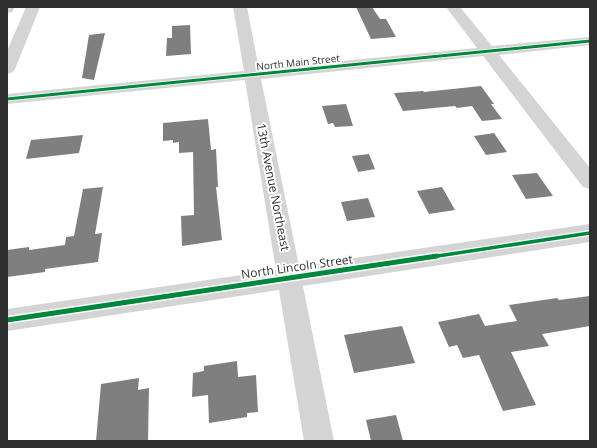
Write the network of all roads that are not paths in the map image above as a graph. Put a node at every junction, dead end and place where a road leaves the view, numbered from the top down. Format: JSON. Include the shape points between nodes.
{"nodes":[{"id":1,"x":33,"y":7,"type":"edge"},
{"id":2,"x":240,"y":7,"type":"edge"},
{"id":3,"x":453,"y":7,"type":"edge"},
{"id":4,"x":590,"y":41,"type":"edge"},
{"id":5,"x":488,"y":51,"type":"junction"},
{"id":6,"x":7,"y":69,"type":"edge"},
{"id":7,"x":252,"y":74,"type":"junction"},
{"id":8,"x":7,"y":99,"type":"edge"},
{"id":9,"x":590,"y":182,"type":"edge"},
{"id":10,"x":590,"y":233,"type":"edge"},
{"id":11,"x":290,"y":279,"type":"junction"},
{"id":12,"x":7,"y":320,"type":"edge"},
{"id":13,"x":319,"y":441,"type":"edge"}],
"edges":[{"from":1,"to":6,"type":"street"},
{"from":2,"to":7,"type":"street","name":"13th Avenue Northeast"},
{"from":3,"to":5,"type":"street"},
{"from":4,"to":5,"type":"street","name":"North Main Street"},
{"from":5,"to":7,"type":"street","name":"North Main Street"},
{"from":5,"to":9,"type":"street"},
{"from":7,"to":8,"type":"street","name":"North Main Street"},
{"from":7,"to":11,"type":"street","name":"13th Avenue Northeast"},
{"from":10,"to":11,"type":"street","name":"North Lincoln Street"},
{"from":11,"to":12,"type":"street","name":"North Lincoln Street"},
{"from":11,"to":13,"type":"street","name":"13th Avenue Northeast"}]}
